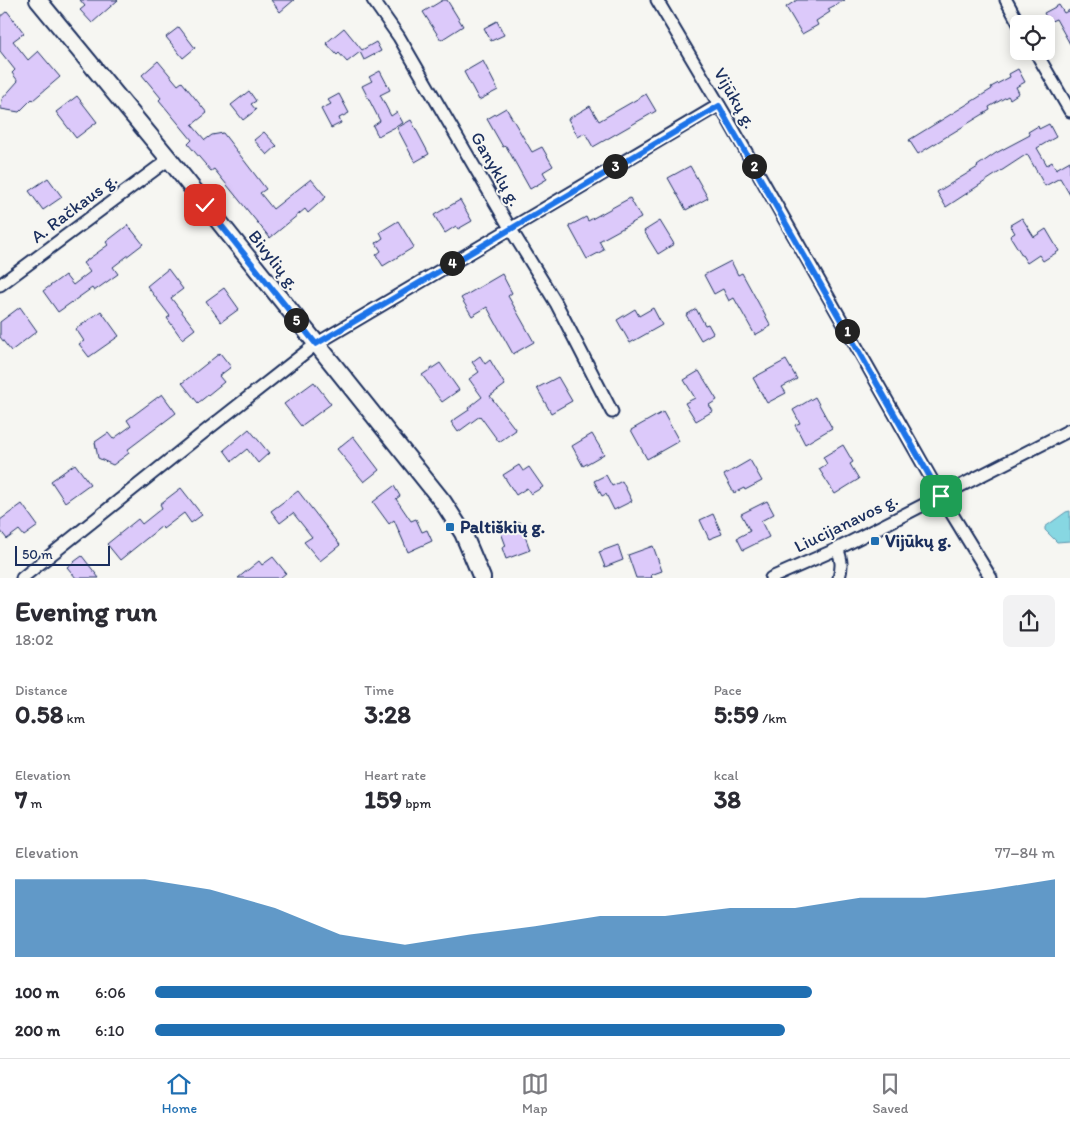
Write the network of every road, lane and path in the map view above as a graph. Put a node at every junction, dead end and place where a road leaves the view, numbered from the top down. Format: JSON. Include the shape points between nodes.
{"nodes":[{"id":1,"x":38,"y":0,"type":"edge"},
{"id":2,"x":373,"y":0,"type":"edge"},
{"id":3,"x":657,"y":0,"type":"edge"},
{"id":4,"x":1006,"y":0,"type":"edge"},
{"id":5,"x":1014,"y":15,"type":"edge"},
{"id":6,"x":1040,"y":60,"type":"edge"},
{"id":7,"x":719,"y":106,"type":"junction"},
{"id":8,"x":1070,"y":111,"type":"edge"},
{"id":9,"x":168,"y":159,"type":"junction"},
{"id":10,"x":510,"y":228,"type":"junction"},
{"id":11,"x":0,"y":285,"type":"edge"},
{"id":12,"x":316,"y":344,"type":"junction"},
{"id":13,"x":612,"y":412,"type":"dead end"},
{"id":14,"x":1070,"y":430,"type":"edge"},
{"id":15,"x":941,"y":496,"type":"junction"},
{"id":16,"x":838,"y":549,"type":"junction"},
{"id":17,"x":22,"y":578,"type":"edge"},
{"id":18,"x":482,"y":578,"type":"edge"},
{"id":19,"x":771,"y":578,"type":"edge"},
{"id":20,"x":839,"y":578,"type":"edge"},
{"id":21,"x":991,"y":578,"type":"edge"}],
"edges":[{"from":1,"to":9,"type":"street","name":"Bivylių g."},
{"from":2,"to":10,"type":"street","name":"Ganyklų g.","via":[[399,37]]},
{"from":3,"to":7,"type":"street","name":"Vijūkų g."},
{"from":4,"to":5,"type":"street"},
{"from":6,"to":8,"type":"street"},
{"from":7,"to":10,"type":"street"},
{"from":7,"to":15,"type":"street","name":"Vijūkų g."},
{"from":9,"to":11,"type":"street","name":"A. Račkaus g."},
{"from":9,"to":12,"type":"street","name":"Bivylių g."},
{"from":10,"to":12,"type":"street"},
{"from":10,"to":13,"type":"street","name":"Ganyklų g.","via":[[556,303]]},
{"from":12,"to":17,"type":"street"},
{"from":12,"to":18,"type":"street","name":"Bivylių g.","via":[[443,502],[463,533]]},
{"from":14,"to":15,"type":"street","name":"Liucijanavos g."},
{"from":15,"to":16,"type":"street","name":"Liucijanavos g."},
{"from":15,"to":21,"type":"street","name":"Vijūkų g."},
{"from":16,"to":19,"type":"street","name":"Liucijanavos g."},
{"from":16,"to":20,"type":"street","via":[[842,568]]}]}
